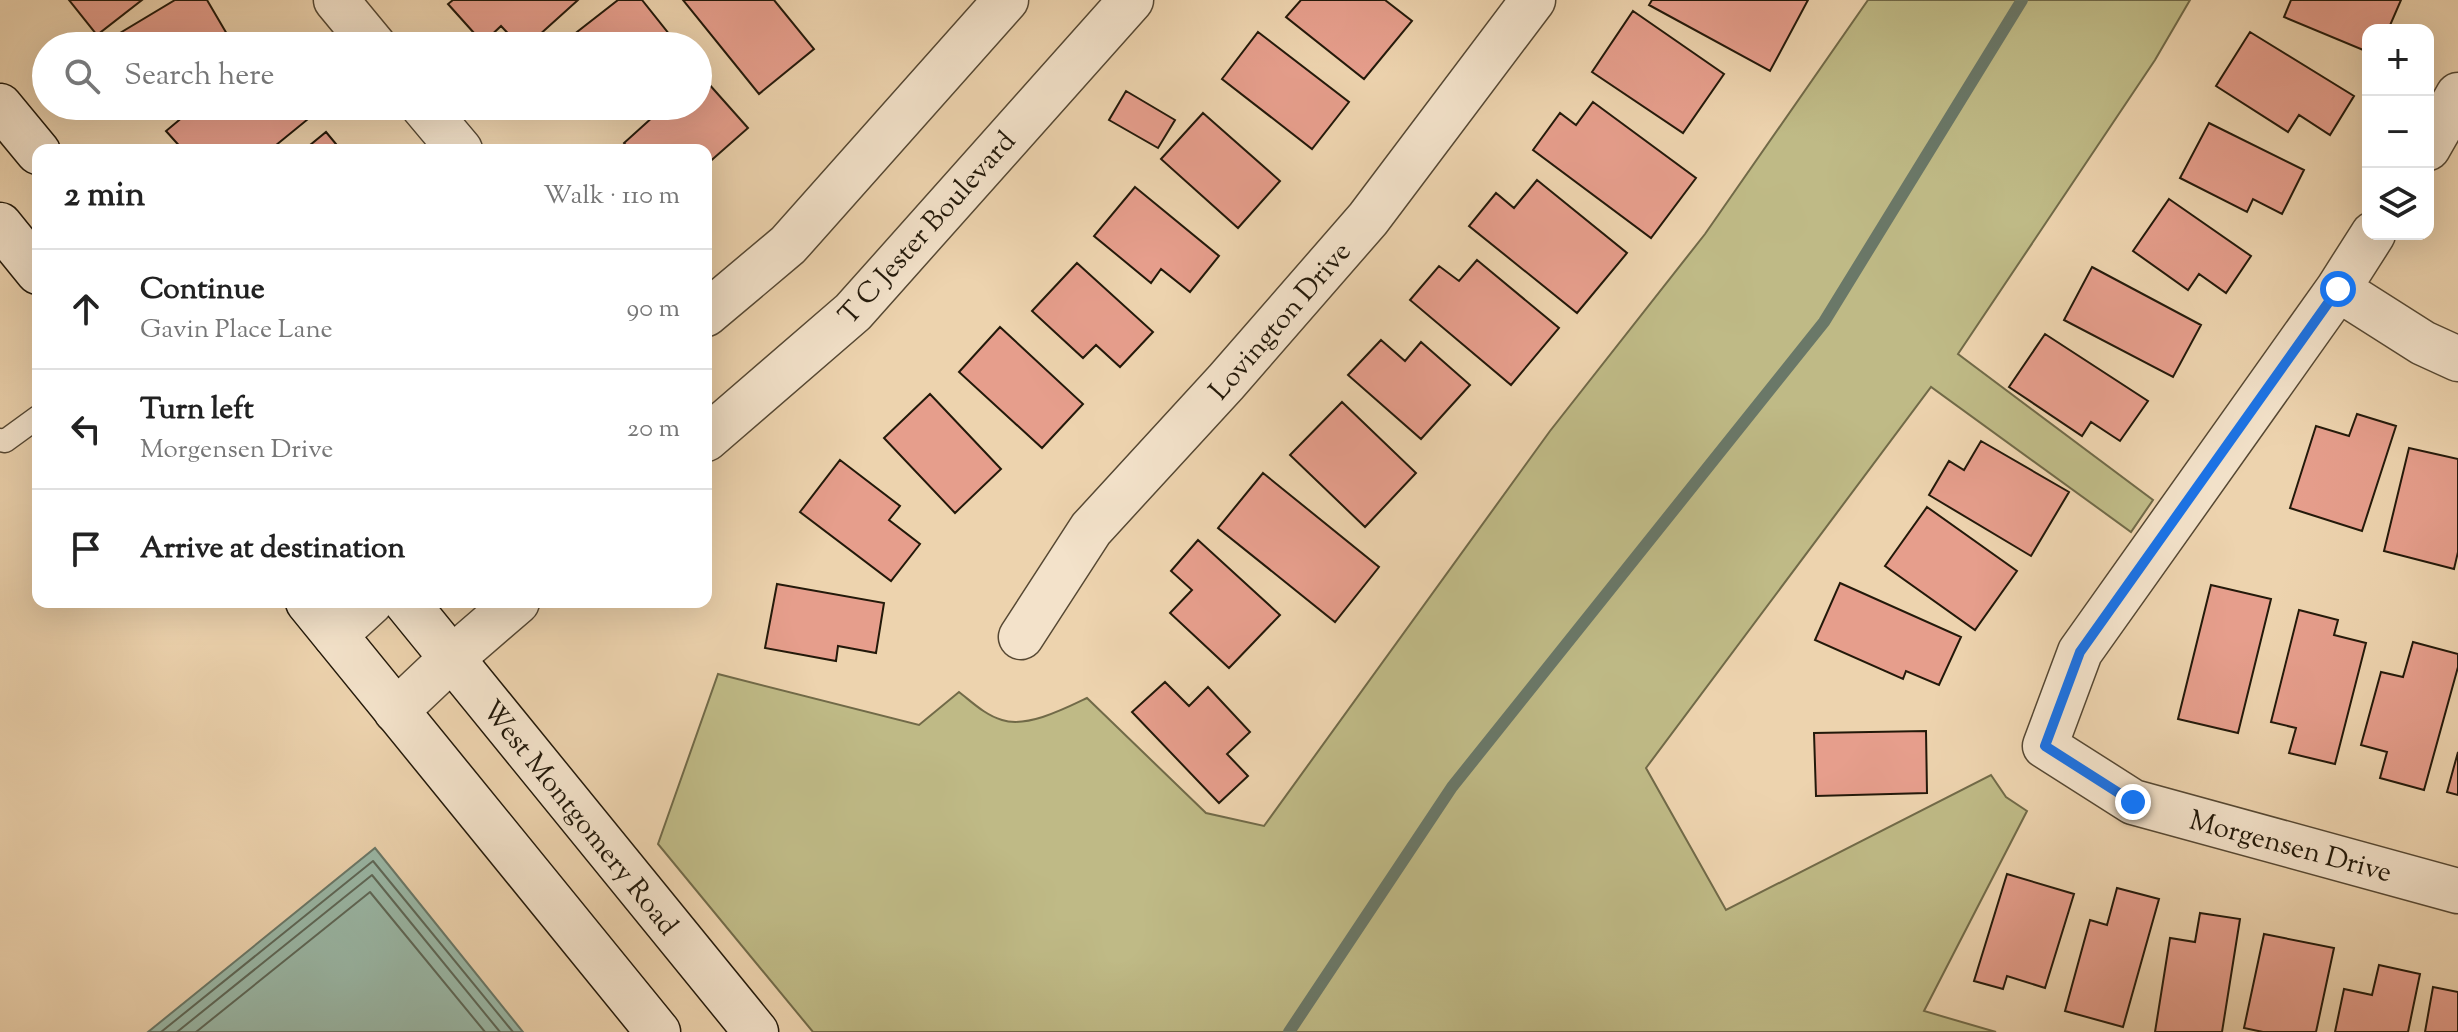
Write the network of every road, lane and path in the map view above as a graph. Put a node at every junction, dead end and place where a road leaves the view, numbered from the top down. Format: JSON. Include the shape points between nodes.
{"nodes":[{"id":1,"x":336,"y":0,"type":"edge"},
{"id":2,"x":1006,"y":0,"type":"edge"},
{"id":3,"x":1131,"y":0,"type":"edge"},
{"id":4,"x":1533,"y":0,"type":"edge"},
{"id":5,"x":362,"y":32,"type":"edge"},
{"id":6,"x":2458,"y":95,"type":"edge"},
{"id":7,"x":0,"y":106,"type":"edge"},
{"id":8,"x":435,"y":120,"type":"edge"},
{"id":9,"x":2434,"y":137,"type":"edge"},
{"id":10,"x":455,"y":144,"type":"edge"},
{"id":11,"x":32,"y":145,"type":"edge"},
{"id":12,"x":0,"y":225,"type":"edge"},
{"id":13,"x":2369,"y":240,"type":"edge"},
{"id":14,"x":32,"y":265,"type":"edge"},
{"id":15,"x":2338,"y":289,"type":"junction"},
{"id":16,"x":712,"y":309,"type":"edge"},
{"id":17,"x":2458,"y":359,"type":"edge"},
{"id":18,"x":32,"y":421,"type":"edge"},
{"id":19,"x":712,"y":434,"type":"edge"},
{"id":20,"x":0,"y":440,"type":"edge"},
{"id":21,"x":313,"y":608,"type":"edge"},
{"id":22,"x":364,"y":608,"type":"edge"},
{"id":23,"x":411,"y":608,"type":"edge"},
{"id":24,"x":510,"y":608,"type":"edge"},
{"id":25,"x":335,"y":635,"type":"junction"},
{"id":26,"x":1021,"y":637,"type":"dead end"},
{"id":27,"x":451,"y":659,"type":"junction"},
{"id":28,"x":396,"y":711,"type":"junction"},
{"id":29,"x":2458,"y":891,"type":"edge"},
{"id":30,"x":658,"y":1032,"type":"edge"},
{"id":31,"x":756,"y":1032,"type":"edge"}],
"edges":[{"from":1,"to":5,"type":"street"},
{"from":2,"to":16,"type":"street","via":[[788,245]]},
{"from":3,"to":19,"type":"street","name":"T C Jester Boulevard","via":[[853,312]]},
{"from":4,"to":26,"type":"street","name":"Lovington Drive","via":[[1368,219],[1091,529]]},
{"from":6,"to":9,"type":"street"},
{"from":7,"to":11,"type":"street"},
{"from":8,"to":10,"type":"street"},
{"from":12,"to":14,"type":"street"},
{"from":13,"to":15,"type":"street"},
{"from":15,"to":17,"type":"street"},
{"from":15,"to":29,"type":"street","name":"Morgensen Drive","via":[[2080,652],[2045,746],[2133,802]]},
{"from":18,"to":20,"type":"lane"},
{"from":21,"to":25,"type":"street"},
{"from":22,"to":25,"type":"street"},
{"from":23,"to":27,"type":"street","name":"West Montgomery Road"},
{"from":24,"to":27,"type":"street"},
{"from":25,"to":28,"type":"street"},
{"from":27,"to":28,"type":"street"},
{"from":27,"to":31,"type":"street","name":"West Montgomery Road"},
{"from":28,"to":30,"type":"street"}]}
